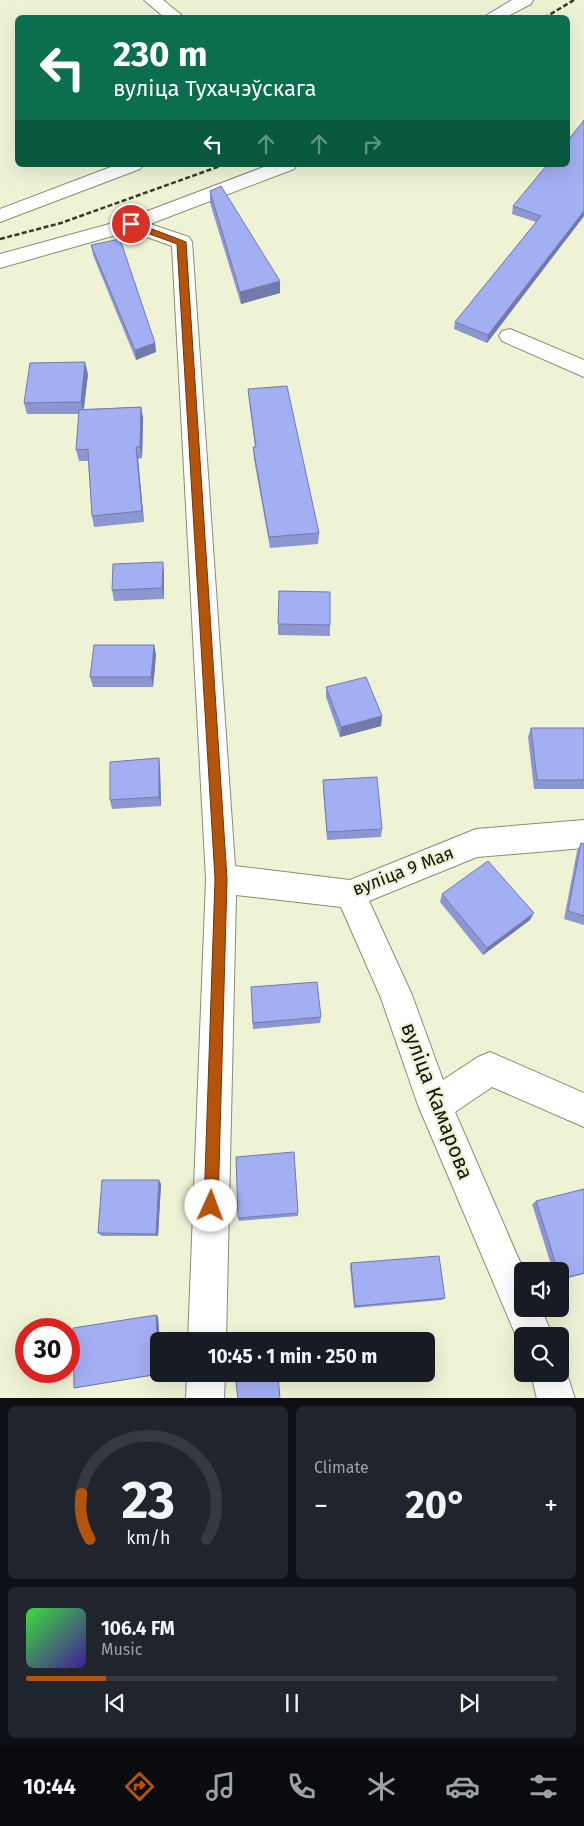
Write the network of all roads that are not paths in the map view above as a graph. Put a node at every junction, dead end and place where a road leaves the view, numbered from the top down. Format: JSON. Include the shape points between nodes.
{"nodes":[{"id":1,"x":152,"y":0,"type":"edge"},
{"id":2,"x":525,"y":0,"type":"edge"},
{"id":3,"x":173,"y":15,"type":"edge"},
{"id":4,"x":496,"y":15,"type":"edge"},
{"id":5,"x":128,"y":167,"type":"edge"},
{"id":6,"x":282,"y":167,"type":"edge"},
{"id":7,"x":0,"y":216,"type":"edge"},
{"id":8,"x":131,"y":224,"type":"junction"},
{"id":9,"x":0,"y":260,"type":"edge"},
{"id":10,"x":510,"y":336,"type":"dead end"},
{"id":11,"x":584,"y":369,"type":"edge"},
{"id":12,"x":584,"y":834,"type":"edge"},
{"id":13,"x":221,"y":879,"type":"junction"},
{"id":14,"x":350,"y":894,"type":"junction"},
{"id":15,"x":436,"y":1105,"type":"junction"},
{"id":16,"x":584,"y":1110,"type":"edge"},
{"id":17,"x":514,"y":1288,"type":"edge"},
{"id":18,"x":207,"y":1332,"type":"edge"},
{"id":19,"x":206,"y":1382,"type":"edge"},
{"id":20,"x":552,"y":1382,"type":"edge"},
{"id":21,"x":205,"y":1398,"type":"edge"},
{"id":22,"x":556,"y":1398,"type":"edge"}],
"edges":[{"from":1,"to":3,"type":"street"},
{"from":2,"to":4,"type":"street"},
{"from":5,"to":7,"type":"street"},
{"from":6,"to":8,"type":"street"},
{"from":8,"to":9,"type":"street"},
{"from":8,"to":13,"type":"street","via":[[182,242]]},
{"from":10,"to":11,"type":"street"},
{"from":12,"to":14,"type":"street","name":"вуліца 9 Мая","via":[[476,844]]},
{"from":13,"to":14,"type":"street","name":"вуліца 9 Мая"},
{"from":13,"to":18,"type":"street"},
{"from":14,"to":15,"type":"street","name":"вуліца Камарова","via":[[396,995]]},
{"from":15,"to":16,"type":"street","via":[[490,1069]]},
{"from":15,"to":17,"type":"street","name":"вуліца Камарова"},
{"from":19,"to":21,"type":"street"},
{"from":20,"to":22,"type":"street"}]}
